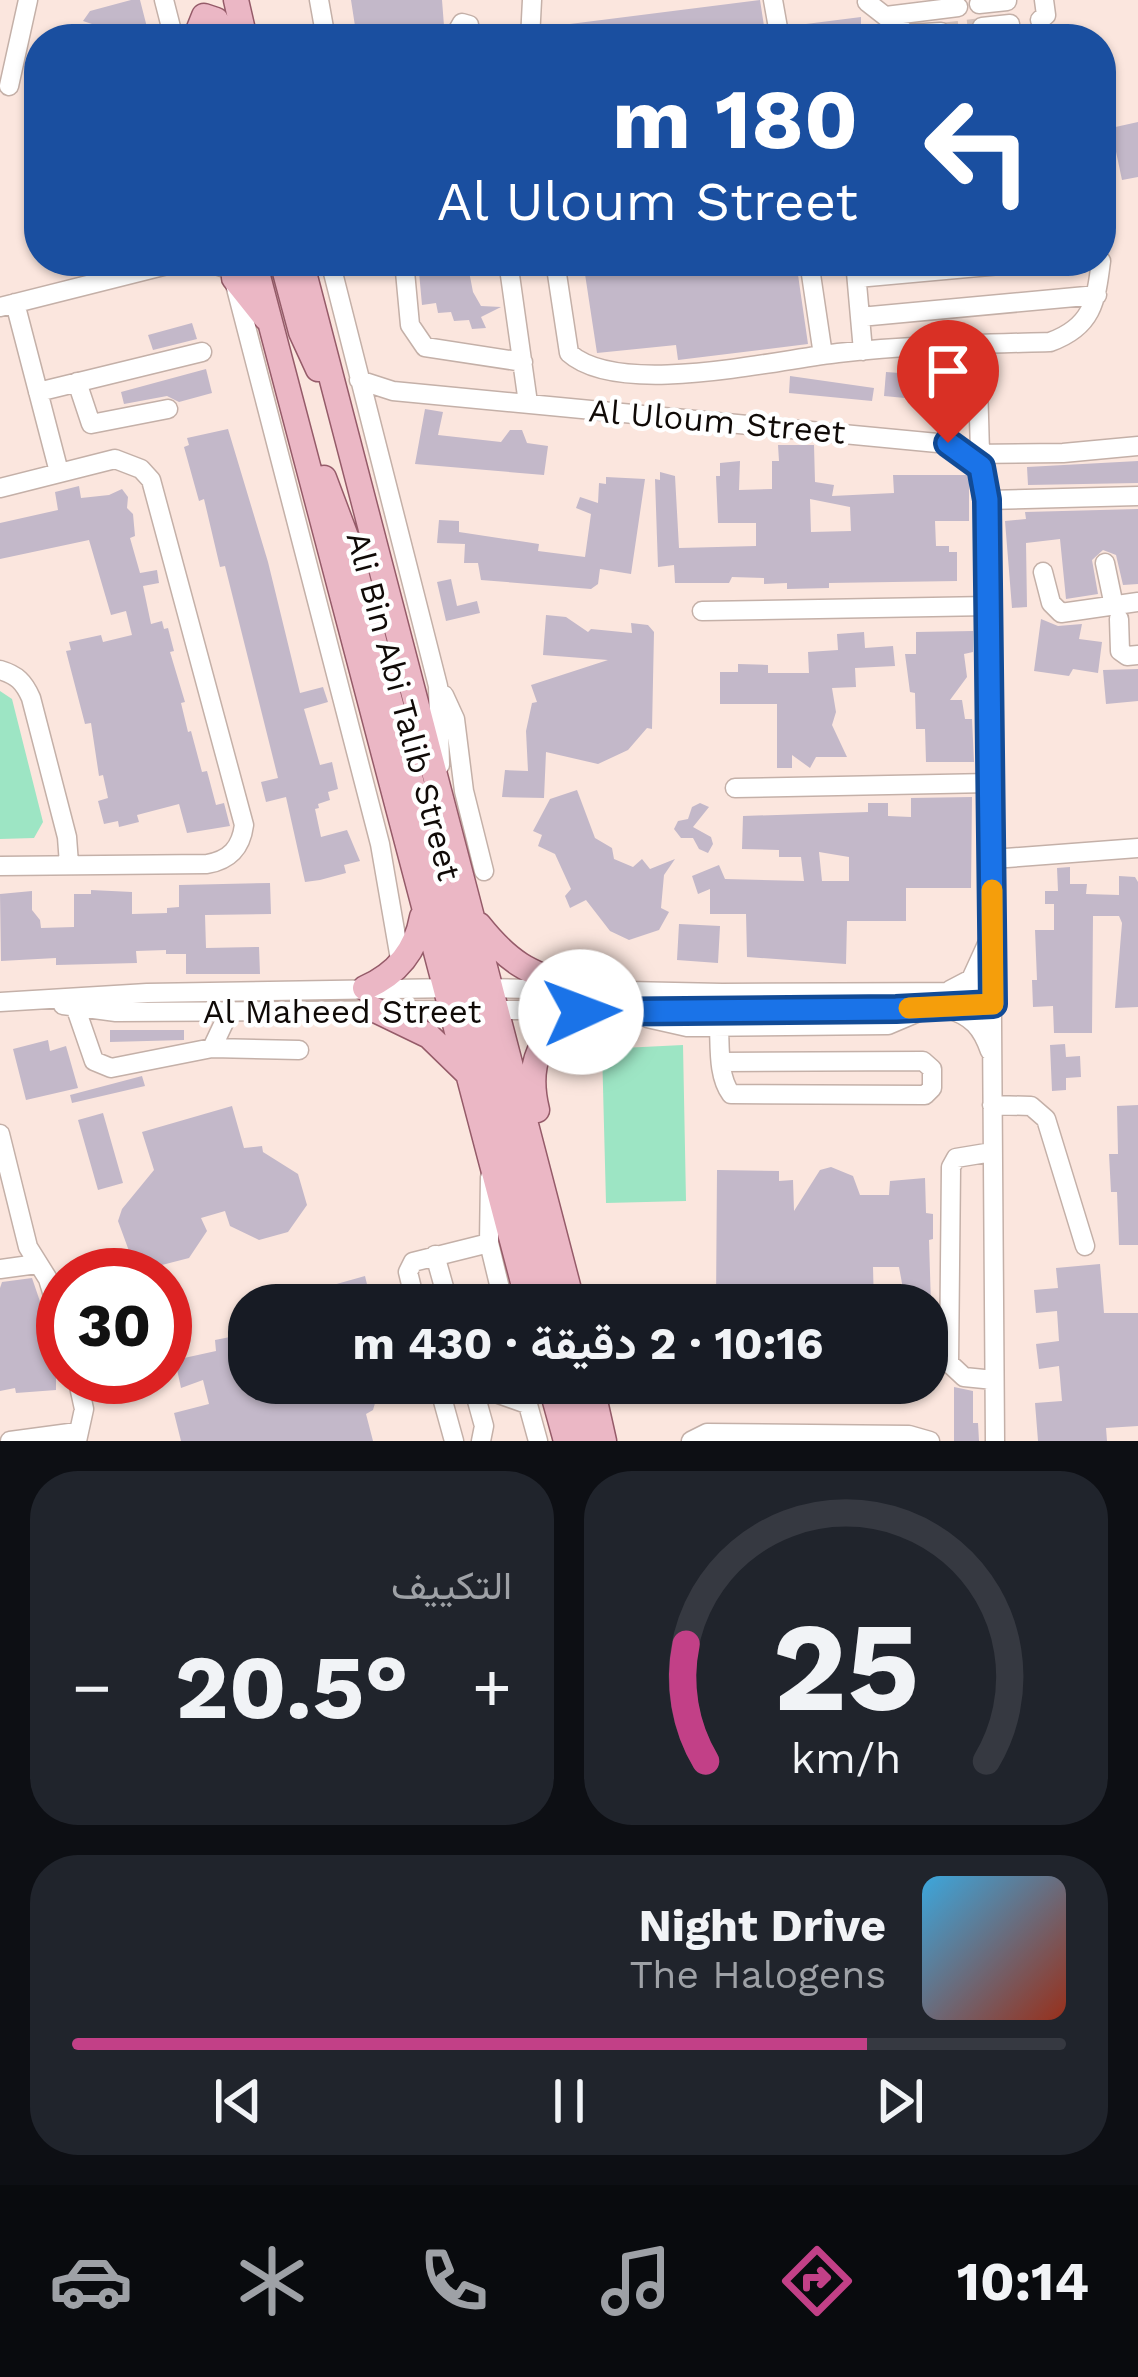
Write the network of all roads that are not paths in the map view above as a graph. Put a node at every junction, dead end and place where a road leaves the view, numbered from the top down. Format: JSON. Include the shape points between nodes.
{"nodes":[{"id":1,"x":28,"y":0,"type":"edge"},
{"id":2,"x":871,"y":4,"type":"edge"},
{"id":3,"x":958,"y":7,"type":"dead end"},
{"id":4,"x":896,"y":24,"type":"edge"},
{"id":5,"x":9,"y":86,"type":"dead end"},
{"id":6,"x":125,"y":276,"type":"edge"},
{"id":7,"x":239,"y":276,"type":"edge"},
{"id":8,"x":242,"y":276,"type":"edge"},
{"id":9,"x":286,"y":276,"type":"edge"},
{"id":10,"x":305,"y":276,"type":"edge"},
{"id":11,"x":334,"y":276,"type":"edge"},
{"id":12,"x":405,"y":276,"type":"edge"},
{"id":13,"x":510,"y":276,"type":"edge"},
{"id":14,"x":557,"y":276,"type":"edge"},
{"id":15,"x":811,"y":276,"type":"edge"},
{"id":16,"x":857,"y":276,"type":"edge"},
{"id":17,"x":1099,"y":276,"type":"edge"},
{"id":18,"x":1096,"y":295,"type":"junction"},
{"id":19,"x":8,"y":306,"type":"edge"},
{"id":20,"x":860,"y":317,"type":"junction"},
{"id":21,"x":977,"y":346,"type":"junction"},
{"id":22,"x":863,"y":351,"type":"junction"},
{"id":23,"x":202,"y":352,"type":"dead end"},
{"id":24,"x":823,"y":355,"type":"junction"},
{"id":25,"x":523,"y":362,"type":"junction"},
{"id":26,"x":359,"y":380,"type":"junction"},
{"id":27,"x":77,"y":382,"type":"junction"},
{"id":28,"x":38,"y":392,"type":"junction"},
{"id":29,"x":406,"y":392,"type":"junction"},
{"id":30,"x":336,"y":397,"type":"junction"},
{"id":31,"x":528,"y":403,"type":"junction"},
{"id":32,"x":168,"y":409,"type":"dead end"},
{"id":33,"x":293,"y":412,"type":"junction"},
{"id":34,"x":370,"y":426,"type":"junction"},
{"id":35,"x":1138,"y":446,"type":"edge"},
{"id":36,"x":974,"y":454,"type":"junction"},
{"id":37,"x":59,"y":472,"type":"junction"},
{"id":38,"x":0,"y":488,"type":"edge"},
{"id":39,"x":1138,"y":496,"type":"edge"},
{"id":40,"x":987,"y":500,"type":"junction"},
{"id":41,"x":1105,"y":563,"type":"dead end"},
{"id":42,"x":1042,"y":572,"type":"dead end"},
{"id":43,"x":1138,"y":602,"type":"edge"},
{"id":44,"x":989,"y":606,"type":"junction"},
{"id":45,"x":702,"y":611,"type":"dead end"},
{"id":46,"x":1117,"y":612,"type":"junction"},
{"id":47,"x":1138,"y":655,"type":"edge"},
{"id":48,"x":0,"y":670,"type":"edge"},
{"id":49,"x":448,"y":735,"type":"junction"},
{"id":50,"x":990,"y":783,"type":"junction"},
{"id":51,"x":735,"y":788,"type":"dead end"},
{"id":52,"x":440,"y":794,"type":"junction"},
{"id":53,"x":1138,"y":848,"type":"edge"},
{"id":54,"x":993,"y":860,"type":"junction"},
{"id":55,"x":69,"y":864,"type":"junction"},
{"id":56,"x":0,"y":866,"type":"edge"},
{"id":57,"x":484,"y":871,"type":"dead end"},
{"id":58,"x":423,"y":908,"type":"junction"},
{"id":59,"x":472,"y":915,"type":"junction"},
{"id":60,"x":992,"y":928,"type":"junction"},
{"id":61,"x":401,"y":964,"type":"junction"},
{"id":62,"x":368,"y":998,"type":"junction"},
{"id":63,"x":993,"y":998,"type":"junction"},
{"id":64,"x":470,"y":999,"type":"junction"},
{"id":65,"x":577,"y":1000,"type":"junction"},
{"id":66,"x":51,"y":1001,"type":"junction"},
{"id":67,"x":0,"y":1002,"type":"edge"},
{"id":68,"x":934,"y":1002,"type":"junction"},
{"id":69,"x":76,"y":1009,"type":"junction"},
{"id":70,"x":626,"y":1009,"type":"junction"},
{"id":71,"x":230,"y":1010,"type":"junction"},
{"id":72,"x":888,"y":1025,"type":"junction"},
{"id":73,"x":719,"y":1027,"type":"junction"},
{"id":74,"x":212,"y":1048,"type":"junction"},
{"id":75,"x":299,"y":1050,"type":"dead end"},
{"id":76,"x":992,"y":1056,"type":"junction"},
{"id":77,"x":889,"y":1061,"type":"junction"},
{"id":78,"x":722,"y":1062,"type":"junction"},
{"id":79,"x":466,"y":1072,"type":"junction"},
{"id":80,"x":992,"y":1105,"type":"junction"},
{"id":81,"x":0,"y":1133,"type":"edge"},
{"id":82,"x":992,"y":1152,"type":"junction"},
{"id":83,"x":491,"y":1167,"type":"junction"},
{"id":84,"x":489,"y":1243,"type":"junction"},
{"id":85,"x":1085,"y":1246,"type":"dead end"},
{"id":86,"x":435,"y":1256,"type":"junction"},
{"id":87,"x":36,"y":1262,"type":"edge"},
{"id":88,"x":36,"y":1264,"type":"edge"},
{"id":89,"x":0,"y":1269,"type":"edge"},
{"id":90,"x":413,"y":1284,"type":"edge"},
{"id":91,"x":443,"y":1284,"type":"edge"},
{"id":92,"x":499,"y":1284,"type":"edge"},
{"id":93,"x":523,"y":1284,"type":"edge"},
{"id":94,"x":545,"y":1284,"type":"edge"},
{"id":95,"x":569,"y":1284,"type":"edge"},
{"id":96,"x":575,"y":1284,"type":"edge"},
{"id":97,"x":994,"y":1380,"type":"junction"},
{"id":98,"x":83,"y":1404,"type":"edge"},
{"id":99,"x":444,"y":1404,"type":"edge"},
{"id":100,"x":485,"y":1404,"type":"edge"},
{"id":101,"x":527,"y":1404,"type":"edge"},
{"id":102,"x":556,"y":1404,"type":"edge"},
{"id":103,"x":577,"y":1404,"type":"edge"},
{"id":104,"x":596,"y":1404,"type":"edge"},
{"id":105,"x":77,"y":1436,"type":"edge"},
{"id":106,"x":10,"y":1441,"type":"edge"},
{"id":107,"x":454,"y":1441,"type":"edge"},
{"id":108,"x":481,"y":1441,"type":"edge"},
{"id":109,"x":538,"y":1441,"type":"edge"},
{"id":110,"x":566,"y":1441,"type":"edge"},
{"id":111,"x":590,"y":1441,"type":"edge"},
{"id":112,"x":604,"y":1441,"type":"edge"},
{"id":113,"x":691,"y":1441,"type":"edge"},
{"id":114,"x":929,"y":1441,"type":"edge"},
{"id":115,"x":995,"y":1441,"type":"edge"}],
"edges":[{"from":1,"to":5,"type":"street"},
{"from":2,"to":3,"type":"street"},
{"from":2,"to":4,"type":"street"},
{"from":6,"to":19,"type":"street"},
{"from":7,"to":61,"type":"street","name":"Ali Bin Abi Talib Street","via":[[380,844]]},
{"from":8,"to":33,"type":"main road","name":"Ali Bin Abi Talib Street","via":[[270,322]]},
{"from":9,"to":30,"type":"main road","via":[[301,332]]},
{"from":10,"to":30,"type":"main road","name":"Ali Bin Abi Talib Street"},
{"from":11,"to":26,"type":"street","name":"Ali Bin Abi Talib Street"},
{"from":12,"to":25,"type":"street","via":[[410,325],[425,347]]},
{"from":13,"to":25,"type":"street"},
{"from":14,"to":24,"type":"street","via":[[569,353],[597,369],[695,372]]},
{"from":15,"to":24,"type":"street"},
{"from":16,"to":20,"type":"street"},
{"from":17,"to":18,"type":"street"},
{"from":18,"to":20,"type":"street"},
{"from":18,"to":21,"type":"street","via":[[1070,335]]},
{"from":19,"to":28,"type":"street"},
{"from":20,"to":22,"type":"street"},
{"from":21,"to":22,"type":"street"},
{"from":21,"to":36,"type":"street"},
{"from":22,"to":24,"type":"street"},
{"from":23,"to":27,"type":"street"},
{"from":25,"to":31,"type":"street"},
{"from":26,"to":29,"type":"street","name":"Al Uloum Street"},
{"from":26,"to":34,"type":"street","name":"Ali Bin Abi Talib Street"},
{"from":27,"to":28,"type":"street"},
{"from":27,"to":32,"type":"street","via":[[92,424]]},
{"from":28,"to":37,"type":"street"},
{"from":29,"to":31,"type":"street","name":"Al Uloum Street"},
{"from":29,"to":34,"type":"street"},
{"from":30,"to":52,"type":"main road","name":"Ali Bin Abi Talib Street"},
{"from":31,"to":36,"type":"street","name":"Al Uloum Street","via":[[948,443]]},
{"from":33,"to":58,"type":"main road","name":"Ali Bin Abi Talib Street"},
{"from":33,"to":64,"type":"main road","via":[[348,542]]},
{"from":34,"to":49,"type":"street","name":"Ali Bin Abi Talib Street"},
{"from":35,"to":36,"type":"street","name":"Al Uloum Street"},
{"from":36,"to":40,"type":"street"},
{"from":37,"to":38,"type":"street"},
{"from":37,"to":55,"type":"street","via":[[115,459],[151,480],[244,825],[237,848],[218,862]]},
{"from":39,"to":40,"type":"street"},
{"from":40,"to":44,"type":"street"},
{"from":41,"to":46,"type":"street"},
{"from":42,"to":46,"type":"street","via":[[1054,610]]},
{"from":43,"to":46,"type":"street"},
{"from":44,"to":45,"type":"street"},
{"from":44,"to":50,"type":"street"},
{"from":46,"to":47,"type":"street","via":[[1120,651]]},
{"from":48,"to":55,"type":"street","via":[[14,674],[31,698]]},
{"from":49,"to":52,"type":"street","name":"Ali Bin Abi Talib Street"},
{"from":49,"to":57,"type":"street"},
{"from":50,"to":51,"type":"street"},
{"from":50,"to":54,"type":"street"},
{"from":52,"to":59,"type":"main road","name":"Ali Bin Abi Talib Street"},
{"from":53,"to":54,"type":"street"},
{"from":54,"to":60,"type":"street"},
{"from":55,"to":56,"type":"street"},
{"from":58,"to":61,"type":"main road"},
{"from":58,"to":64,"type":"main road","name":"Ali Bin Abi Talib Street"},
{"from":59,"to":64,"type":"main road","name":"Ali Bin Abi Talib Street"},
{"from":59,"to":65,"type":"main road","via":[[506,958]]},
{"from":60,"to":63,"type":"street"},
{"from":60,"to":68,"type":"street","via":[[971,979]]},
{"from":61,"to":62,"type":"main road"},
{"from":62,"to":64,"type":"street","name":"Al Maheed Street"},
{"from":62,"to":66,"type":"street","name":"Al Maheed Street","via":[[147,993]]},
{"from":62,"to":71,"type":"street","name":"Al Maheed Street"},
{"from":62,"to":79,"type":"main road","via":[[429,1036]]},
{"from":63,"to":68,"type":"street","name":"Al Maheed Street"},
{"from":63,"to":76,"type":"street"},
{"from":64,"to":65,"type":"street","name":"Al Maheed Street"},
{"from":64,"to":79,"type":"main road","name":"Ali Bin Abi Talib Street"},
{"from":64,"to":94,"type":"main road"},
{"from":64,"to":95,"type":"main road","name":"Ali Bin Abi Talib Street"},
{"from":65,"to":68,"type":"street","name":"Al Maheed Street","via":[[722,993]]},
{"from":65,"to":70,"type":"street","name":"Al Maheed Street"},
{"from":65,"to":96,"type":"main road","via":[[542,1042],[532,1071]]},
{"from":66,"to":67,"type":"street","name":"Al Maheed Street"},
{"from":66,"to":69,"type":"street","name":"Al Maheed Street"},
{"from":68,"to":70,"type":"street","name":"Al Maheed Street"},
{"from":68,"to":72,"type":"street"},
{"from":68,"to":76,"type":"street","via":[[976,1024]]},
{"from":69,"to":71,"type":"street","name":"Al Maheed Street"},
{"from":69,"to":74,"type":"street","via":[[101,1066]]},
{"from":70,"to":73,"type":"street","via":[[671,1024]]},
{"from":71,"to":74,"type":"street"},
{"from":72,"to":73,"type":"street"},
{"from":72,"to":77,"type":"street"},
{"from":73,"to":78,"type":"street"},
{"from":74,"to":75,"type":"street"},
{"from":76,"to":80,"type":"street"},
{"from":77,"to":78,"type":"street"},
{"from":77,"to":78,"type":"street","via":[[928,1062],[932,1090],[736,1095],[725,1086]]},
{"from":79,"to":83,"type":"main road","name":"Ali Bin Abi Talib Street"},
{"from":80,"to":82,"type":"street"},
{"from":80,"to":85,"type":"street","via":[[1031,1106],[1046,1119]]},
{"from":81,"to":87,"type":"street"},
{"from":82,"to":97,"type":"street"},
{"from":82,"to":97,"type":"street","via":[[951,1166],[950,1363],[964,1377]]},
{"from":83,"to":84,"type":"street","name":"Ali Bin Abi Talib Street"},
{"from":83,"to":93,"type":"main road","name":"Ali Bin Abi Talib Street"},
{"from":84,"to":86,"type":"street"},
{"from":84,"to":92,"type":"street","name":"Ali Bin Abi Talib Street"},
{"from":86,"to":90,"type":"street","via":[[410,1267]]},
{"from":86,"to":91,"type":"street"},
{"from":88,"to":89,"type":"street"},
{"from":97,"to":115,"type":"street"},
{"from":98,"to":105,"type":"street"},
{"from":99,"to":107,"type":"street"},
{"from":100,"to":108,"type":"street"},
{"from":101,"to":109,"type":"street"},
{"from":102,"to":110,"type":"main road"},
{"from":103,"to":111,"type":"main road"},
{"from":104,"to":112,"type":"main road"},
{"from":105,"to":106,"type":"street"},
{"from":113,"to":114,"type":"street","via":[[729,1433]]}]}
